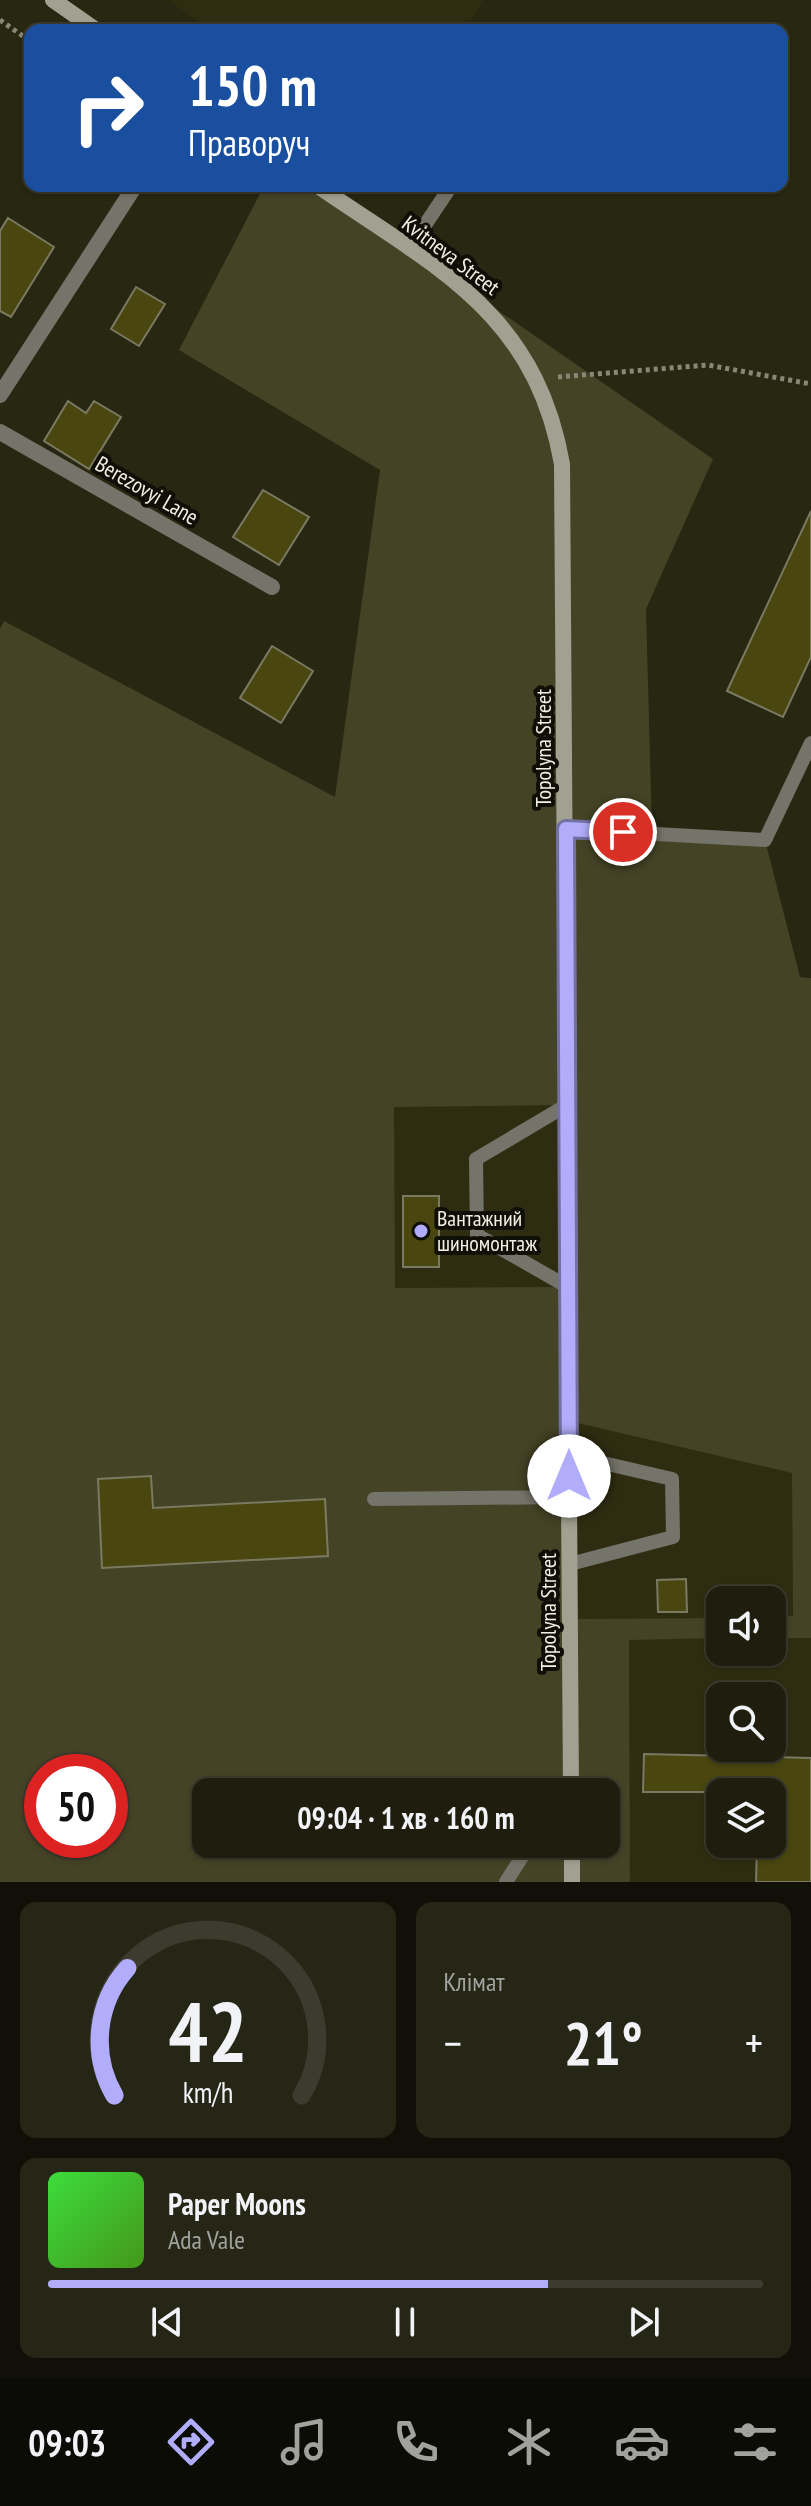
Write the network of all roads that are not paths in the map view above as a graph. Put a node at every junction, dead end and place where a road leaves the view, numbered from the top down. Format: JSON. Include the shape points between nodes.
{"nodes":[{"id":1,"x":53,"y":0,"type":"edge"},
{"id":2,"x":87,"y":24,"type":"edge"},
{"id":3,"x":131,"y":192,"type":"edge"},
{"id":4,"x":327,"y":192,"type":"edge"},
{"id":5,"x":447,"y":192,"type":"edge"},
{"id":6,"x":409,"y":249,"type":"junction"},
{"id":7,"x":537,"y":379,"type":"joint"},
{"id":8,"x":0,"y":395,"type":"edge"},
{"id":9,"x":0,"y":432,"type":"edge"},
{"id":10,"x":272,"y":587,"type":"dead end"},
{"id":11,"x":811,"y":743,"type":"edge"},
{"id":12,"x":566,"y":829,"type":"junction"},
{"id":13,"x":567,"y":1105,"type":"junction"},
{"id":14,"x":568,"y":1287,"type":"junction"},
{"id":15,"x":569,"y":1455,"type":"junction"},
{"id":16,"x":569,"y":1497,"type":"junction"},
{"id":17,"x":374,"y":1499,"type":"dead end"},
{"id":18,"x":570,"y":1564,"type":"junction"},
{"id":19,"x":571,"y":1778,"type":"edge"},
{"id":20,"x":521,"y":1858,"type":"edge"},
{"id":21,"x":572,"y":1858,"type":"edge"},
{"id":22,"x":506,"y":1882,"type":"edge"},
{"id":23,"x":572,"y":1882,"type":"edge"}],
"edges":[{"from":1,"to":2,"type":"main road"},
{"from":3,"to":8,"type":"street"},
{"from":4,"to":6,"type":"main road","name":"Kvitneva Street"},
{"from":5,"to":6,"type":"lane"},
{"from":6,"to":7,"type":"main road","name":"Kvitneva Street","via":[[483,305]]},
{"from":7,"to":12,"type":"main road","name":"Topolyna Street","via":[[562,464]]},
{"from":9,"to":10,"type":"street","name":"Berezovyi Lane"},
{"from":11,"to":12,"type":"lane","via":[[765,840]]},
{"from":12,"to":13,"type":"main road","name":"Topolyna Street"},
{"from":13,"to":14,"type":"main road","name":"Topolyna Street"},
{"from":13,"to":14,"type":"lane","via":[[476,1159],[477,1235]]},
{"from":14,"to":15,"type":"main road","name":"Topolyna Street"},
{"from":15,"to":16,"type":"main road","name":"Topolyna Street"},
{"from":15,"to":18,"type":"lane","via":[[672,1479],[673,1537]]},
{"from":16,"to":17,"type":"lane"},
{"from":16,"to":18,"type":"main road","name":"Topolyna Street"},
{"from":18,"to":19,"type":"main road","name":"Topolyna Street"},
{"from":20,"to":22,"type":"lane"},
{"from":21,"to":23,"type":"main road"}]}
